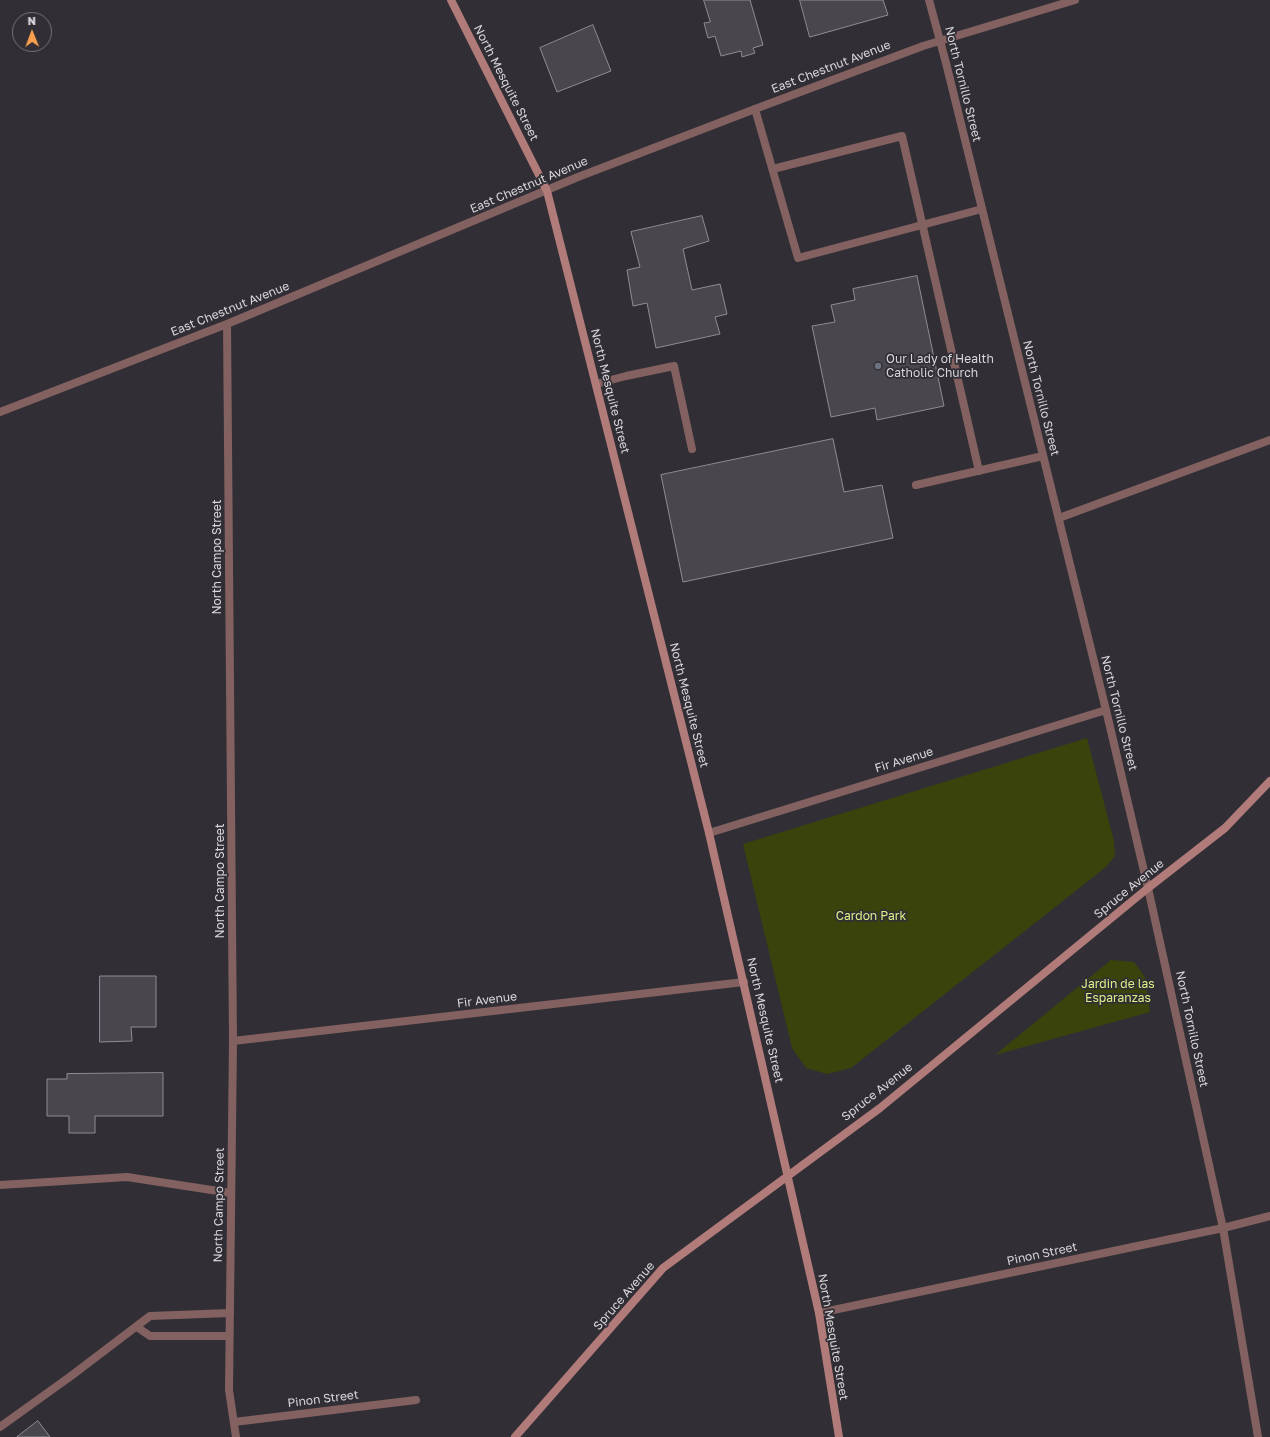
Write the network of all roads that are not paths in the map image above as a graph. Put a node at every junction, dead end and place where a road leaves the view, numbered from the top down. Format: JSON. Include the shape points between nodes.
{"nodes":[{"id":1,"x":451,"y":0,"type":"edge"},
{"id":2,"x":929,"y":0,"type":"edge"},
{"id":3,"x":1075,"y":0,"type":"edge"},
{"id":4,"x":940,"y":40,"type":"junction"},
{"id":5,"x":756,"y":109,"type":"junction"},
{"id":6,"x":773,"y":169,"type":"junction"},
{"id":7,"x":547,"y":191,"type":"junction"},
{"id":8,"x":982,"y":209,"type":"junction"},
{"id":9,"x":922,"y":225,"type":"junction"},
{"id":10,"x":227,"y":324,"type":"junction"},
{"id":11,"x":596,"y":384,"type":"junction"},
{"id":12,"x":0,"y":412,"type":"edge"},
{"id":13,"x":1270,"y":440,"type":"edge"},
{"id":14,"x":692,"y":448,"type":"dead end"},
{"id":15,"x":1043,"y":456,"type":"junction"},
{"id":16,"x":979,"y":471,"type":"junction"},
{"id":17,"x":916,"y":485,"type":"dead end"},
{"id":18,"x":1058,"y":518,"type":"junction"},
{"id":19,"x":1106,"y":710,"type":"junction"},
{"id":20,"x":1270,"y":781,"type":"edge"},
{"id":21,"x":709,"y":833,"type":"junction"},
{"id":22,"x":1148,"y":888,"type":"junction"},
{"id":23,"x":744,"y":982,"type":"junction"},
{"id":24,"x":233,"y":1041,"type":"junction"},
{"id":25,"x":788,"y":1175,"type":"junction"},
{"id":26,"x":0,"y":1185,"type":"edge"},
{"id":27,"x":231,"y":1193,"type":"junction"},
{"id":28,"x":1270,"y":1216,"type":"edge"},
{"id":29,"x":1223,"y":1228,"type":"junction"},
{"id":30,"x":230,"y":1313,"type":"junction"},
{"id":31,"x":819,"y":1313,"type":"junction"},
{"id":32,"x":137,"y":1327,"type":"junction"},
{"id":33,"x":229,"y":1336,"type":"junction"},
{"id":34,"x":416,"y":1400,"type":"dead end"},
{"id":35,"x":234,"y":1422,"type":"junction"},
{"id":36,"x":0,"y":1428,"type":"edge"},
{"id":37,"x":236,"y":1437,"type":"edge"},
{"id":38,"x":515,"y":1437,"type":"edge"},
{"id":39,"x":839,"y":1437,"type":"edge"},
{"id":40,"x":1258,"y":1437,"type":"edge"}],
"edges":[{"from":1,"to":7,"type":"street","name":"North Mesquite Street"},
{"from":2,"to":4,"type":"street","name":"North Tornillo Street"},
{"from":3,"to":4,"type":"street","name":"East Chestnut Avenue"},
{"from":4,"to":5,"type":"street","name":"East Chestnut Avenue"},
{"from":4,"to":8,"type":"street","name":"North Tornillo Street"},
{"from":5,"to":6,"type":"street"},
{"from":5,"to":7,"type":"street","name":"East Chestnut Avenue"},
{"from":6,"to":9,"type":"street","via":[[798,258]]},
{"from":6,"to":9,"type":"street","via":[[902,136]]},
{"from":7,"to":10,"type":"street","name":"East Chestnut Avenue"},
{"from":7,"to":11,"type":"street","name":"North Mesquite Street"},
{"from":8,"to":9,"type":"street"},
{"from":8,"to":15,"type":"street","name":"North Tornillo Street"},
{"from":9,"to":16,"type":"street"},
{"from":10,"to":12,"type":"street","name":"East Chestnut Avenue"},
{"from":10,"to":24,"type":"street","name":"North Campo Street"},
{"from":11,"to":14,"type":"street","via":[[674,366]]},
{"from":11,"to":21,"type":"street","name":"North Mesquite Street"},
{"from":13,"to":18,"type":"street"},
{"from":15,"to":16,"type":"street"},
{"from":15,"to":18,"type":"street","name":"North Tornillo Street"},
{"from":16,"to":17,"type":"street"},
{"from":18,"to":19,"type":"street","name":"North Tornillo Street"},
{"from":19,"to":21,"type":"street","name":"Fir Avenue"},
{"from":19,"to":22,"type":"street","name":"North Tornillo Street"},
{"from":20,"to":22,"type":"street","name":"Spruce Avenue","via":[[1225,828]]},
{"from":21,"to":23,"type":"street","name":"North Mesquite Street"},
{"from":22,"to":25,"type":"street","name":"Spruce Avenue","via":[[880,1108]]},
{"from":22,"to":29,"type":"street","name":"North Tornillo Street"},
{"from":23,"to":24,"type":"street","name":"Fir Avenue"},
{"from":23,"to":25,"type":"street","name":"North Mesquite Street"},
{"from":24,"to":27,"type":"street","name":"North Campo Street"},
{"from":25,"to":31,"type":"street","name":"North Mesquite Street"},
{"from":25,"to":38,"type":"street","name":"Spruce Avenue","via":[[663,1268]]},
{"from":26,"to":27,"type":"street","via":[[126,1177]]},
{"from":27,"to":30,"type":"street","name":"North Campo Street"},
{"from":28,"to":29,"type":"street","name":"Pinon Street"},
{"from":29,"to":31,"type":"street","name":"Pinon Street"},
{"from":29,"to":40,"type":"street","name":"North Tornillo Street"},
{"from":30,"to":32,"type":"street","via":[[150,1316]]},
{"from":30,"to":33,"type":"street","name":"North Campo Street"},
{"from":31,"to":39,"type":"street","name":"North Mesquite Street"},
{"from":32,"to":33,"type":"street","via":[[150,1336]]},
{"from":32,"to":36,"type":"street"},
{"from":33,"to":35,"type":"street","name":"North Campo Street","via":[[229,1390]]},
{"from":34,"to":35,"type":"street","name":"Pinon Street"},
{"from":35,"to":37,"type":"street","name":"North Campo Street"}]}
